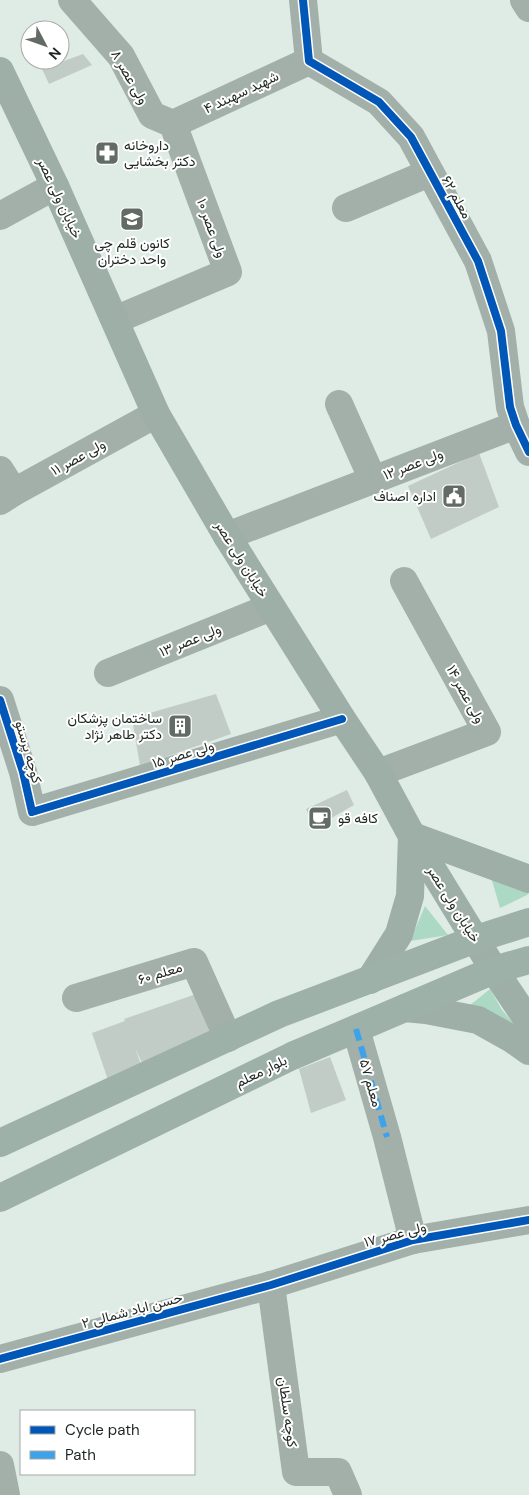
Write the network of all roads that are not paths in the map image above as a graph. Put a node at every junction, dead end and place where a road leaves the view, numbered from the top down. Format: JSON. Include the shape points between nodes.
{"nodes":[{"id":1,"x":302,"y":0,"type":"edge"},
{"id":2,"x":524,"y":0,"type":"edge"},
{"id":3,"x":76,"y":1,"type":"edge"},
{"id":4,"x":529,"y":8,"type":"edge"},
{"id":5,"x":309,"y":61,"type":"junction"},
{"id":6,"x":0,"y":70,"type":"edge"},
{"id":7,"x":173,"y":124,"type":"junction"},
{"id":8,"x":429,"y":172,"type":"junction"},
{"id":9,"x":55,"y":186,"type":"junction"},
{"id":10,"x":346,"y":208,"type":"dead end"},
{"id":11,"x":0,"y":216,"type":"edge"},
{"id":12,"x":115,"y":320,"type":"junction"},
{"id":13,"x":339,"y":404,"type":"dead end"},
{"id":14,"x":518,"y":410,"type":"edge"},
{"id":15,"x":156,"y":414,"type":"junction"},
{"id":16,"x":529,"y":452,"type":"edge"},
{"id":17,"x":373,"y":480,"type":"junction"},
{"id":18,"x":5,"y":488,"type":"edge"},
{"id":19,"x":227,"y":536,"type":"junction"},
{"id":20,"x":404,"y":581,"type":"dead end"},
{"id":21,"x":272,"y":607,"type":"junction"},
{"id":22,"x":108,"y":673,"type":"dead end"},
{"id":23,"x":0,"y":700,"type":"edge"},
{"id":24,"x":342,"y":720,"type":"junction"},
{"id":25,"x":378,"y":773,"type":"junction"},
{"id":26,"x":32,"y":812,"type":"joint"},
{"id":27,"x":412,"y":836,"type":"junction"},
{"id":28,"x":529,"y":879,"type":"edge"},
{"id":29,"x":529,"y":922,"type":"edge"},
{"id":30,"x":476,"y":939,"type":"junction"},
{"id":31,"x":529,"y":960,"type":"edge"},
{"id":32,"x":494,"y":970,"type":"junction"},
{"id":33,"x":370,"y":980,"type":"junction"},
{"id":34,"x":76,"y":998,"type":"dead end"},
{"id":35,"x":405,"y":1008,"type":"junction"},
{"id":36,"x":279,"y":1014,"type":"junction"},
{"id":37,"x":529,"y":1022,"type":"edge"},
{"id":38,"x":356,"y":1029,"type":"junction"},
{"id":39,"x":228,"y":1038,"type":"junction"},
{"id":40,"x":529,"y":1051,"type":"edge"},
{"id":41,"x":292,"y":1056,"type":"junction"},
{"id":42,"x":0,"y":1143,"type":"edge"},
{"id":43,"x":0,"y":1198,"type":"edge"},
{"id":44,"x":529,"y":1220,"type":"edge"},
{"id":45,"x":413,"y":1240,"type":"junction"},
{"id":46,"x":271,"y":1285,"type":"junction"},
{"id":47,"x":0,"y":1359,"type":"edge"},
{"id":48,"x":0,"y":1465,"type":"edge"},
{"id":49,"x":6,"y":1495,"type":"edge"},
{"id":50,"x":348,"y":1495,"type":"edge"}],
"edges":[{"from":1,"to":5,"type":"street"},
{"from":2,"to":4,"type":"street"},
{"from":3,"to":7,"type":"street","name":"ولی عصر ۸","via":[[120,56],[152,115]]},
{"from":5,"to":7,"type":"street","name":"شهید سهبند ۴"},
{"from":5,"to":8,"type":"street","name":"معلم ۶۲","via":[[379,102],[411,136]]},
{"from":6,"to":9,"type":"main road","name":"خیابان ولی عصر"},
{"from":7,"to":12,"type":"street","name":"ولی عصر ۱۰","via":[[228,272]]},
{"from":8,"to":10,"type":"street"},
{"from":8,"to":14,"type":"street","name":"معلم ۶۲","via":[[478,261],[500,331]]},
{"from":9,"to":11,"type":"street"},
{"from":9,"to":12,"type":"main road","name":"خیابان ولی عصر"},
{"from":12,"to":15,"type":"main road","name":"خیابان ولی عصر"},
{"from":13,"to":17,"type":"street"},
{"from":14,"to":16,"type":"street","name":"معلم ۶۲"},
{"from":14,"to":17,"type":"street","name":"ولی عصر ۱۲"},
{"from":15,"to":18,"type":"street","name":"ولی عصر ۱۱"},
{"from":15,"to":19,"type":"main road","name":"خیابان ولی عصر"},
{"from":17,"to":19,"type":"street","name":"ولی عصر ۱۲"},
{"from":19,"to":21,"type":"main road","name":"خیابان ولی عصر"},
{"from":20,"to":25,"type":"street","name":"ولی عصر ۱۴","via":[[487,732]]},
{"from":21,"to":22,"type":"street","name":"ولی عصر ۱۳"},
{"from":21,"to":24,"type":"main road","name":"خیابان ولی عصر"},
{"from":23,"to":26,"type":"street","name":"کوچه پرستو"},
{"from":24,"to":25,"type":"main road","name":"خیابان ولی عصر"},
{"from":24,"to":26,"type":"street","name":"ولی عصر ۱۵"},
{"from":25,"to":27,"type":"main road","name":"خیابان ولی عصر"},
{"from":27,"to":28,"type":"main road"},
{"from":27,"to":30,"type":"main road","name":"خیابان ولی عصر"},
{"from":27,"to":33,"type":"main road","via":[[410,896],[399,934]]},
{"from":29,"to":30,"type":"main road"},
{"from":30,"to":32,"type":"main road","name":"خیابان ولی عصر"},
{"from":30,"to":33,"type":"main road"},
{"from":31,"to":32,"type":"main road","name":"بلوار معلم"},
{"from":32,"to":35,"type":"main road","name":"بلوار معلم"},
{"from":32,"to":37,"type":"main road","name":"خیابان ولی عصر"},
{"from":33,"to":36,"type":"main road"},
{"from":34,"to":39,"type":"street","name":"معلم ۶۰","via":[[194,962]]},
{"from":35,"to":38,"type":"main road","name":"بلوار معلم"},
{"from":35,"to":40,"type":"main road","via":[[478,1020]]},
{"from":36,"to":39,"type":"main road"},
{"from":36,"to":41,"type":"main road","via":[[288,1016],[298,1030]]},
{"from":38,"to":41,"type":"main road","name":"بلوار معلم"},
{"from":38,"to":45,"type":"street","name":"معلم ۵۷"},
{"from":39,"to":42,"type":"main road"},
{"from":41,"to":43,"type":"main road","name":"بلوار معلم"},
{"from":44,"to":45,"type":"street","name":"ولی عصر ۱۷"},
{"from":45,"to":46,"type":"street","name":"ولی عصر ۱۷"},
{"from":46,"to":47,"type":"street","name":"حسن اباد شمالی ۲"},
{"from":46,"to":50,"type":"street","name":"کوچه سلطان","via":[[296,1472],[338,1472]]},
{"from":48,"to":49,"type":"street"}]}
